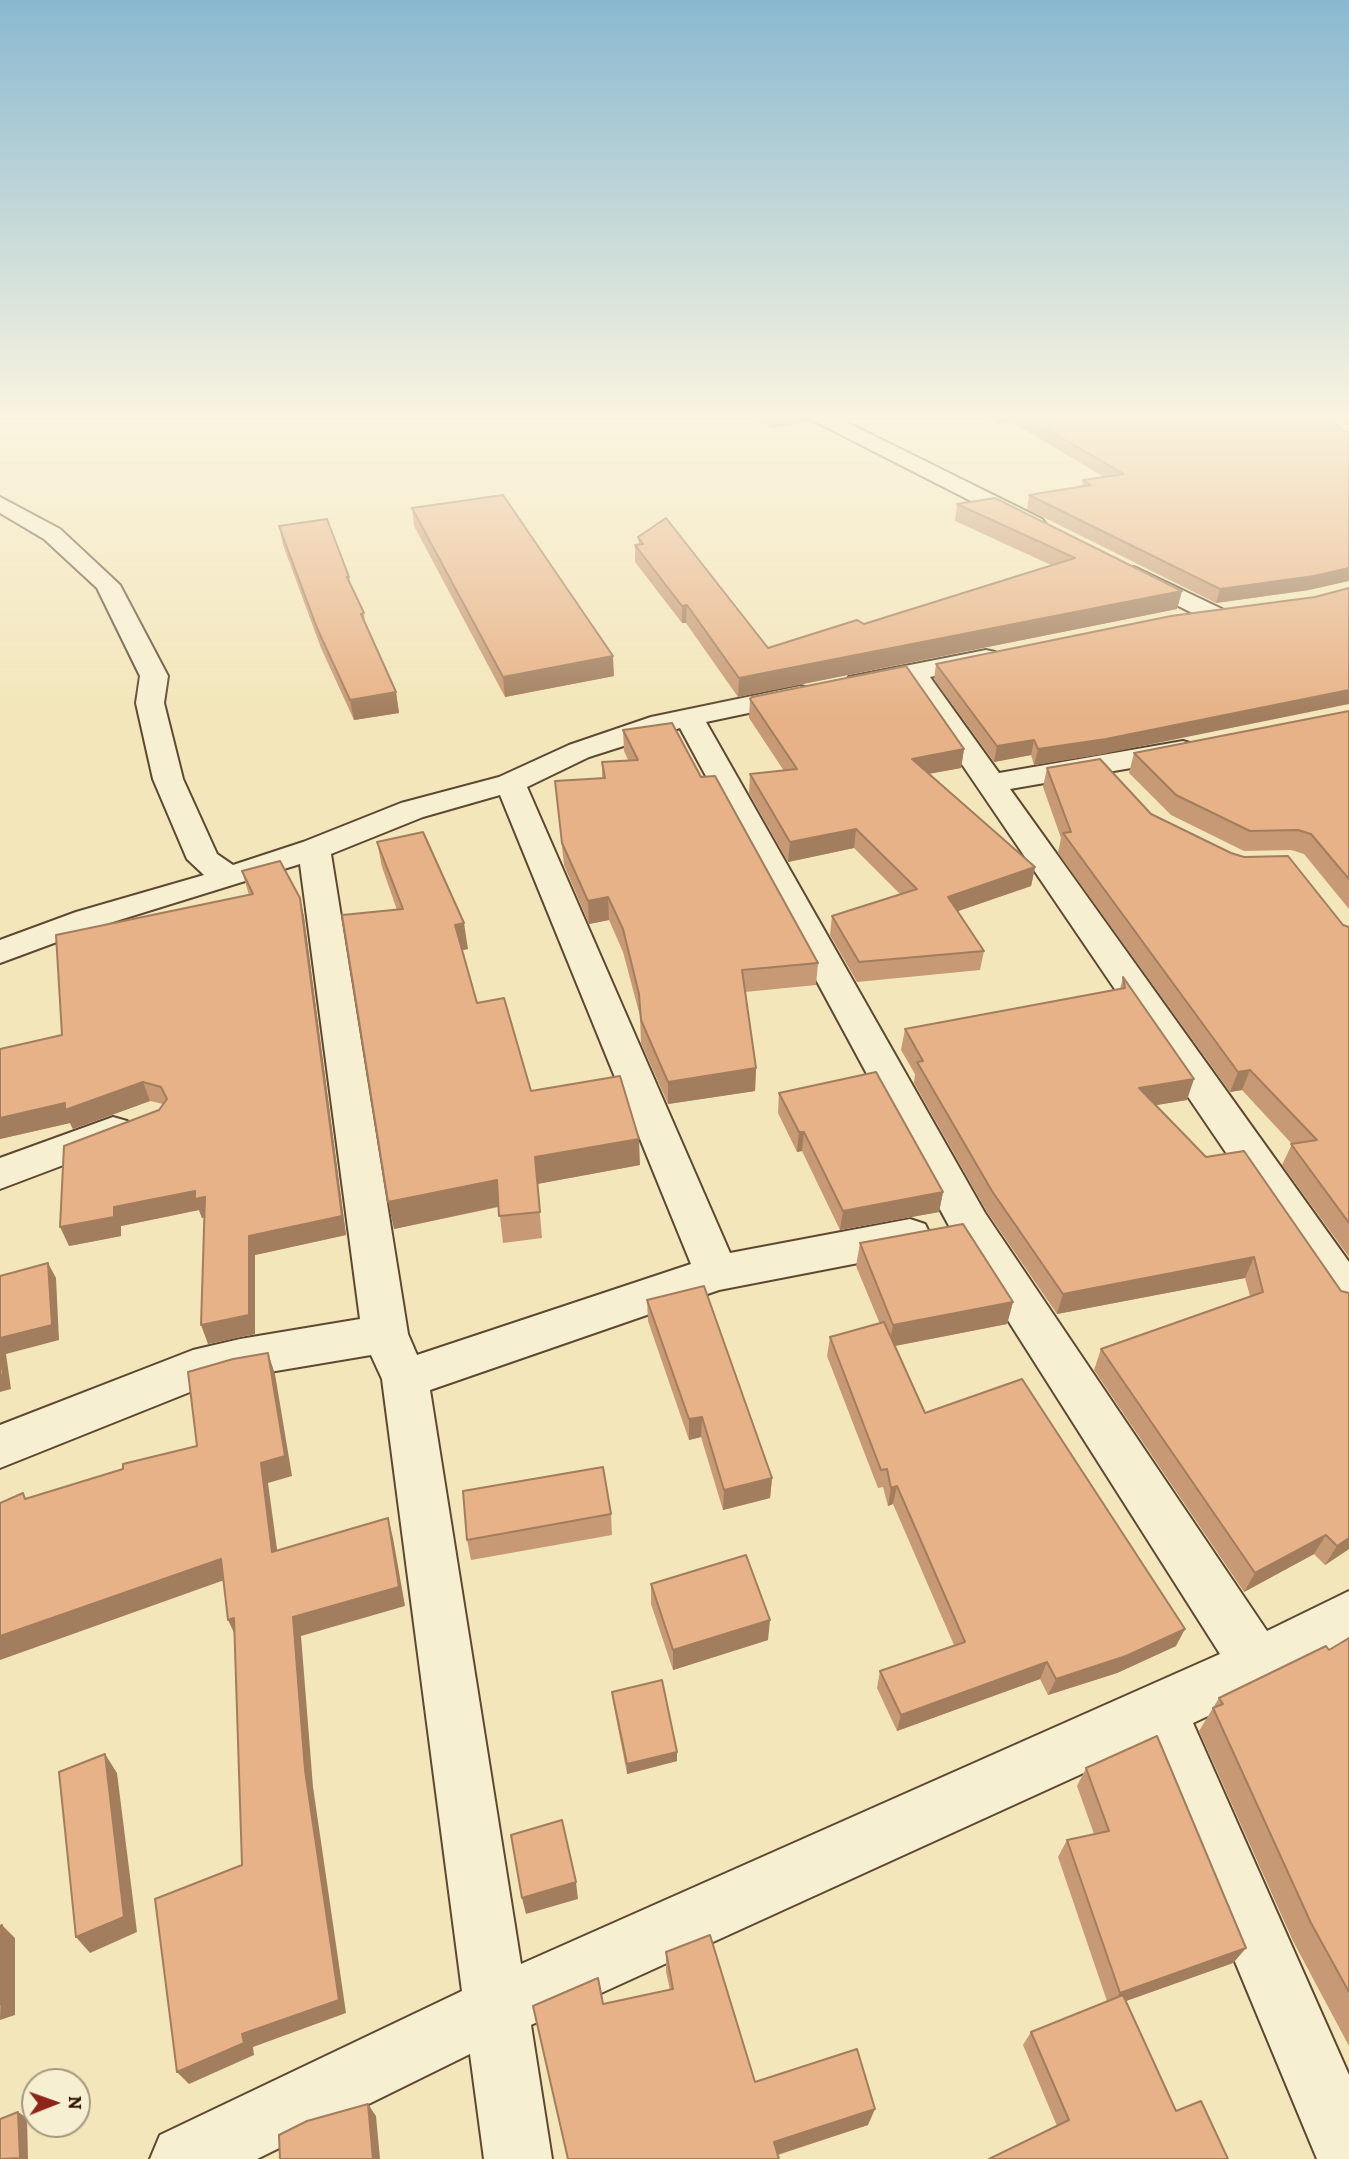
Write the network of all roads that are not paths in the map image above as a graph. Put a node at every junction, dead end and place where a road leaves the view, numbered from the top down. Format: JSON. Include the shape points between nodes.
{"nodes":[{"id":1,"x":20,"y":516,"type":"edge"},
{"id":2,"x":1018,"y":516,"type":"edge"},
{"id":3,"x":1052,"y":533,"type":"edge"},
{"id":4,"x":1114,"y":564,"type":"edge"},
{"id":5,"x":1167,"y":620,"type":"edge"},
{"id":6,"x":1007,"y":653,"type":"edge"},
{"id":7,"x":913,"y":673,"type":"junction"},
{"id":8,"x":688,"y":716,"type":"junction"},
{"id":9,"x":1212,"y":744,"type":"edge"},
{"id":10,"x":1102,"y":766,"type":"junction"},
{"id":11,"x":510,"y":783,"type":"junction"},
{"id":12,"x":989,"y":784,"type":"junction"},
{"id":13,"x":1130,"y":795,"type":"edge"},
{"id":14,"x":314,"y":849,"type":"junction"},
{"id":15,"x":228,"y":877,"type":"junction"},
{"id":16,"x":0,"y":952,"type":"edge"},
{"id":17,"x":151,"y":1117,"type":"edge"},
{"id":18,"x":0,"y":1174,"type":"edge"},
{"id":19,"x":970,"y":1225,"type":"junction"},
{"id":20,"x":717,"y":1273,"type":"junction"},
{"id":21,"x":1349,"y":1297,"type":"edge"},
{"id":22,"x":395,"y":1357,"type":"junction"},
{"id":23,"x":0,"y":1447,"type":"edge"},
{"id":24,"x":1349,"y":1617,"type":"edge"},
{"id":25,"x":1258,"y":1664,"type":"junction"},
{"id":26,"x":1157,"y":1709,"type":"junction"},
{"id":27,"x":496,"y":2008,"type":"junction"},
{"id":28,"x":1349,"y":2153,"type":"edge"},
{"id":29,"x":184,"y":2159,"type":"edge"},
{"id":30,"x":518,"y":2159,"type":"edge"}],
"edges":[{"from":1,"to":15,"type":"street","via":[[52,534],[108,585],[154,676],[150,703],[168,779],[203,859]]},
{"from":2,"to":3,"type":"street"},
{"from":4,"to":5,"type":"street","via":[[1227,612]]},
{"from":6,"to":7,"type":"street"},
{"from":7,"to":8,"type":"street"},
{"from":7,"to":12,"type":"street"},
{"from":8,"to":11,"type":"street","via":[[579,751]]},
{"from":8,"to":19,"type":"street"},
{"from":9,"to":10,"type":"street"},
{"from":10,"to":12,"type":"street"},
{"from":10,"to":13,"type":"street"},
{"from":11,"to":14,"type":"street","via":[[412,810]]},
{"from":11,"to":20,"type":"street"},
{"from":12,"to":21,"type":"street"},
{"from":14,"to":15,"type":"street"},
{"from":14,"to":22,"type":"street"},
{"from":15,"to":16,"type":"street","via":[[88,919]]},
{"from":17,"to":18,"type":"street"},
{"from":19,"to":20,"type":"street"},
{"from":19,"to":25,"type":"street"},
{"from":20,"to":22,"type":"street"},
{"from":22,"to":23,"type":"street","via":[[240,1357],[193,1370]]},
{"from":22,"to":27,"type":"street"},
{"from":24,"to":25,"type":"street"},
{"from":25,"to":26,"type":"street"},
{"from":26,"to":27,"type":"street"},
{"from":26,"to":28,"type":"street"},
{"from":27,"to":29,"type":"street"},
{"from":27,"to":30,"type":"street"}]}
